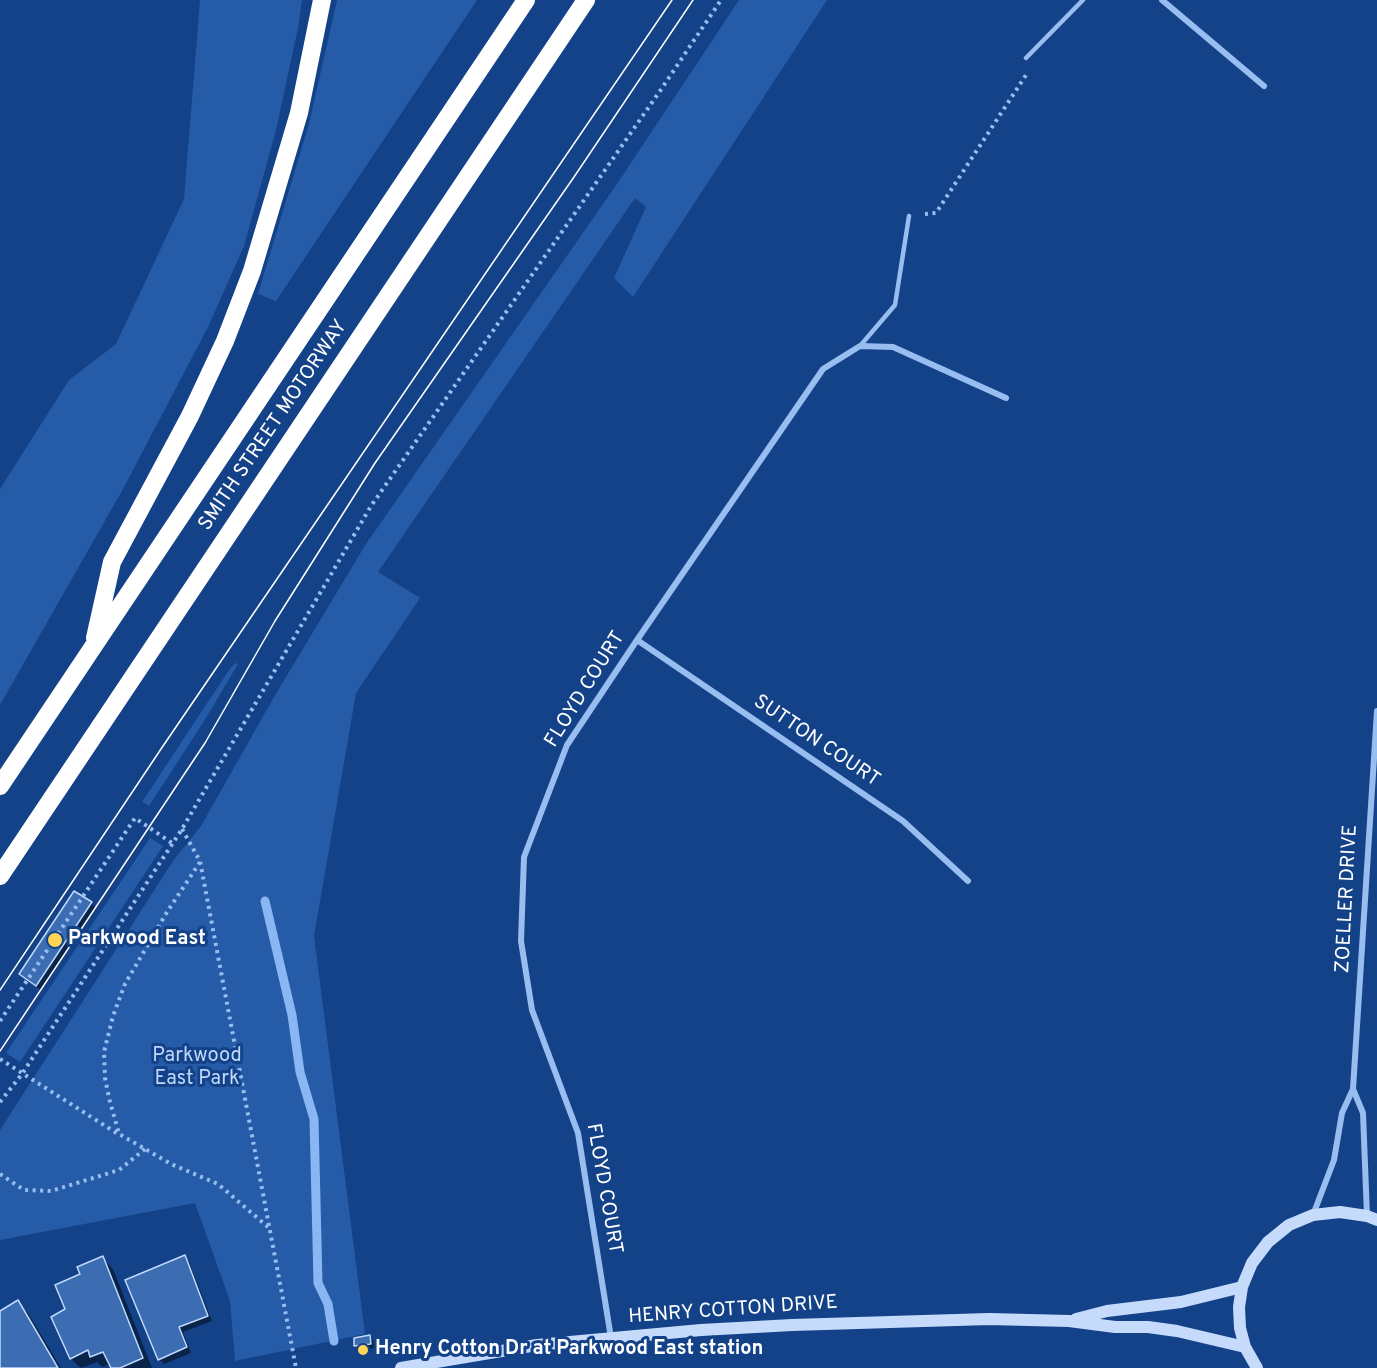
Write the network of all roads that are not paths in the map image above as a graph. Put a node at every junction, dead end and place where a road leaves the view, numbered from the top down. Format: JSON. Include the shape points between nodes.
{"nodes":[{"id":1,"x":321,"y":0,"type":"edge"},
{"id":2,"x":526,"y":0,"type":"edge"},
{"id":3,"x":586,"y":0,"type":"edge"},
{"id":4,"x":1083,"y":0,"type":"edge"},
{"id":5,"x":1162,"y":0,"type":"edge"},
{"id":6,"x":1026,"y":58,"type":"road end"},
{"id":7,"x":1264,"y":86,"type":"dead end"},
{"id":8,"x":909,"y":216,"type":"road end"},
{"id":9,"x":860,"y":346,"type":"junction"},
{"id":10,"x":1006,"y":398,"type":"dead end"},
{"id":11,"x":637,"y":640,"type":"junction"},
{"id":12,"x":92,"y":648,"type":"junction"},
{"id":13,"x":1377,"y":711,"type":"edge"},
{"id":14,"x":0,"y":786,"type":"edge"},
{"id":15,"x":0,"y":876,"type":"edge"},
{"id":16,"x":968,"y":881,"type":"dead end"},
{"id":17,"x":1353,"y":1089,"type":"junction"},
{"id":18,"x":1313,"y":1215,"type":"junction"},
{"id":19,"x":1372,"y":1218,"type":"edge"},
{"id":20,"x":1242,"y":1287,"type":"junction"},
{"id":21,"x":1069,"y":1321,"type":"junction"},
{"id":22,"x":611,"y":1338,"type":"junction"},
{"id":23,"x":1245,"y":1347,"type":"junction"},
{"id":24,"x":401,"y":1368,"type":"edge"},
{"id":25,"x":1257,"y":1368,"type":"edge"}],
"edges":[{"from":1,"to":12,"type":"highway","via":[[299,113],[252,271],[190,417],[112,562]]},
{"from":2,"to":12,"type":"highway","name":"SMITH STREET MOTORWAY"},
{"from":3,"to":15,"type":"highway","name":"SMITH STREET MOTORWAY"},
{"from":4,"to":6,"type":"lane"},
{"from":5,"to":7,"type":"street"},
{"from":8,"to":9,"type":"lane","via":[[895,305]]},
{"from":9,"to":10,"type":"street","via":[[893,347]]},
{"from":9,"to":11,"type":"street","name":"FLOYD COURT","via":[[823,369]]},
{"from":11,"to":16,"type":"street","name":"SUTTON COURT","via":[[903,821]]},
{"from":11,"to":22,"type":"street","name":"FLOYD COURT","via":[[567,746],[524,857],[521,931],[532,1010],[578,1133]]},
{"from":12,"to":14,"type":"highway","name":"SMITH STREET MOTORWAY"},
{"from":13,"to":17,"type":"street","name":"ZOELLER DRIVE"},
{"from":17,"to":18,"type":"street","name":"ZOELLER DRIVE","via":[[1342,1113],[1334,1160]]},
{"from":17,"to":19,"type":"street","name":"ZOELLER DRIVE","via":[[1363,1113]]},
{"from":18,"to":19,"type":"street","via":[[1340,1212]]},
{"from":18,"to":20,"type":"street","via":[[1289,1225],[1268,1242],[1252,1263]]},
{"from":20,"to":21,"type":"street","name":"HENRY COTTON DRIVE"},
{"from":20,"to":23,"type":"street","via":[[1239,1317]]},
{"from":21,"to":22,"type":"street","name":"HENRY COTTON DRIVE","via":[[989,1319],[792,1325]]},
{"from":21,"to":23,"type":"street","name":"HENRY COTTON DRIVE","via":[[1177,1330]]},
{"from":22,"to":24,"type":"street","name":"HENRY COTTON DRIVE","via":[[537,1345]]},
{"from":23,"to":25,"type":"street"}]}
